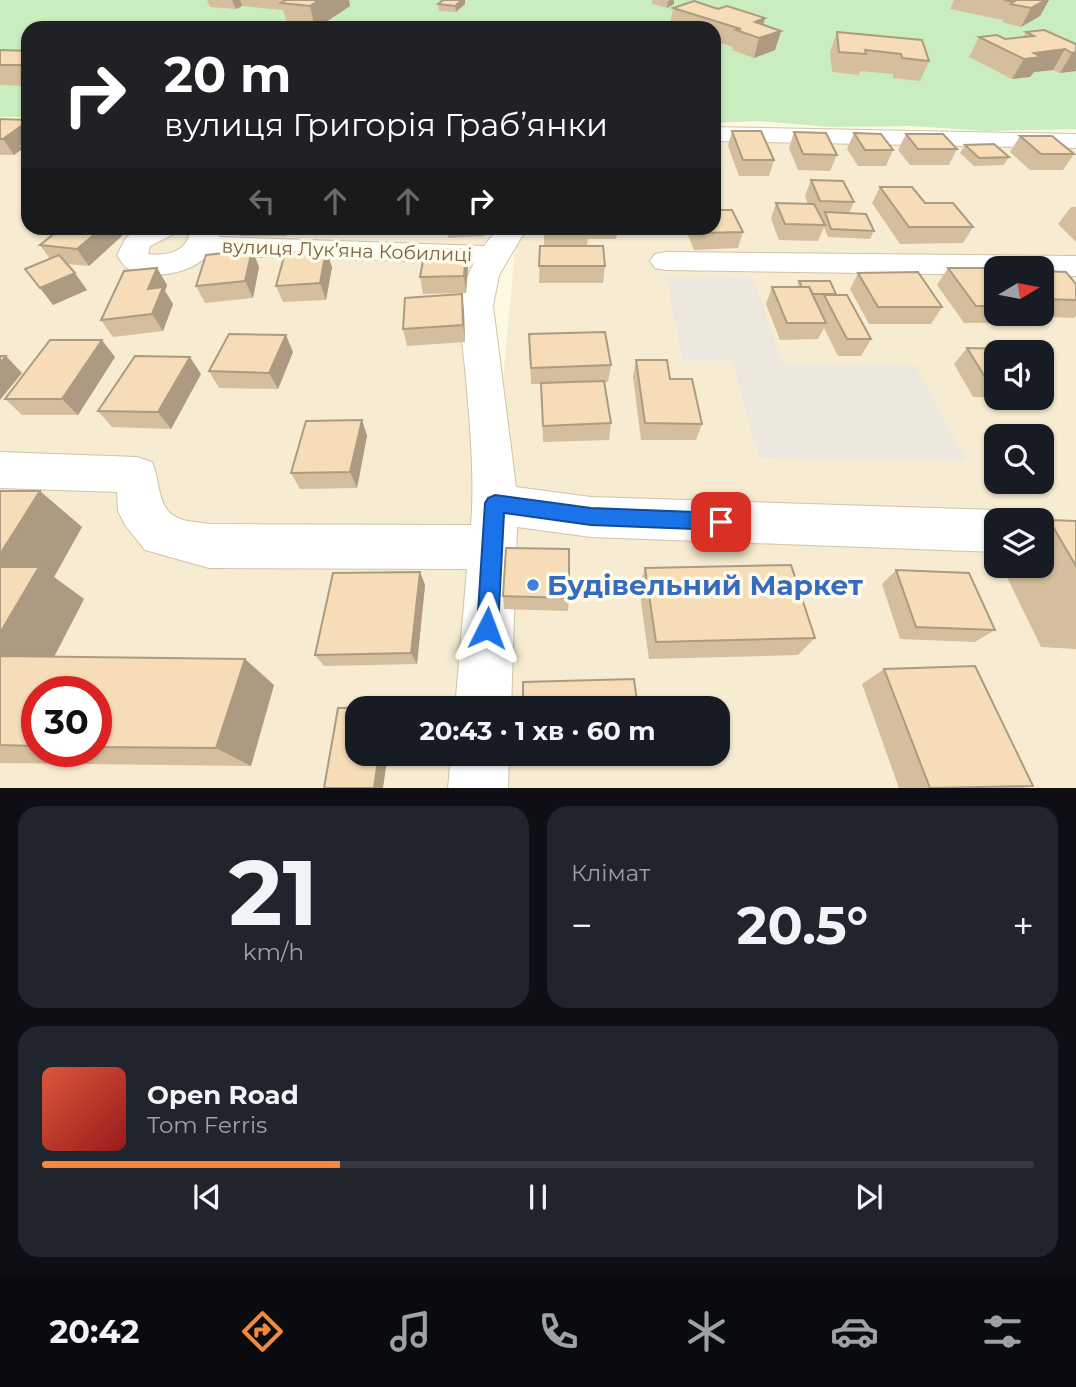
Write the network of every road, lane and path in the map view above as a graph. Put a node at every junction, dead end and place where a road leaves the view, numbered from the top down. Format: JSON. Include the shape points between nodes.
{"nodes":[{"id":1,"x":721,"y":134,"type":"edge"},
{"id":2,"x":1073,"y":143,"type":"edge"},
{"id":3,"x":148,"y":235,"type":"edge"},
{"id":4,"x":198,"y":237,"type":"edge"},
{"id":5,"x":503,"y":241,"type":"edge"},
{"id":6,"x":666,"y":261,"type":"dead end"},
{"id":7,"x":1076,"y":266,"type":"edge"},
{"id":8,"x":0,"y":470,"type":"edge"},
{"id":9,"x":494,"y":525,"type":"junction"},
{"id":10,"x":984,"y":531,"type":"edge"},
{"id":11,"x":484,"y":696,"type":"edge"},
{"id":12,"x":479,"y":766,"type":"edge"},
{"id":13,"x":478,"y":788,"type":"edge"}],
"edges":[{"from":1,"to":2,"type":"street"},
{"from":3,"to":4,"type":"street","name":"вулиця Лукʼяна Кобилиці","via":[[134,246],[132,254],[137,261],[162,264],[178,261]]},
{"from":4,"to":5,"type":"street","name":"вулиця Лукʼяна Кобилиці"},
{"from":5,"to":9,"type":"street","name":"вулиця Лукʼяна Кобилиці","via":[[483,275],[475,306],[485,377]]},
{"from":6,"to":7,"type":"street"},
{"from":8,"to":9,"type":"street","via":[[137,475],[141,511],[161,535],[209,546]]},
{"from":9,"to":10,"type":"street","via":[[591,517]]},
{"from":9,"to":11,"type":"street","name":"вулиця Лукʼяна Кобилиці"},
{"from":12,"to":13,"type":"street"}]}
